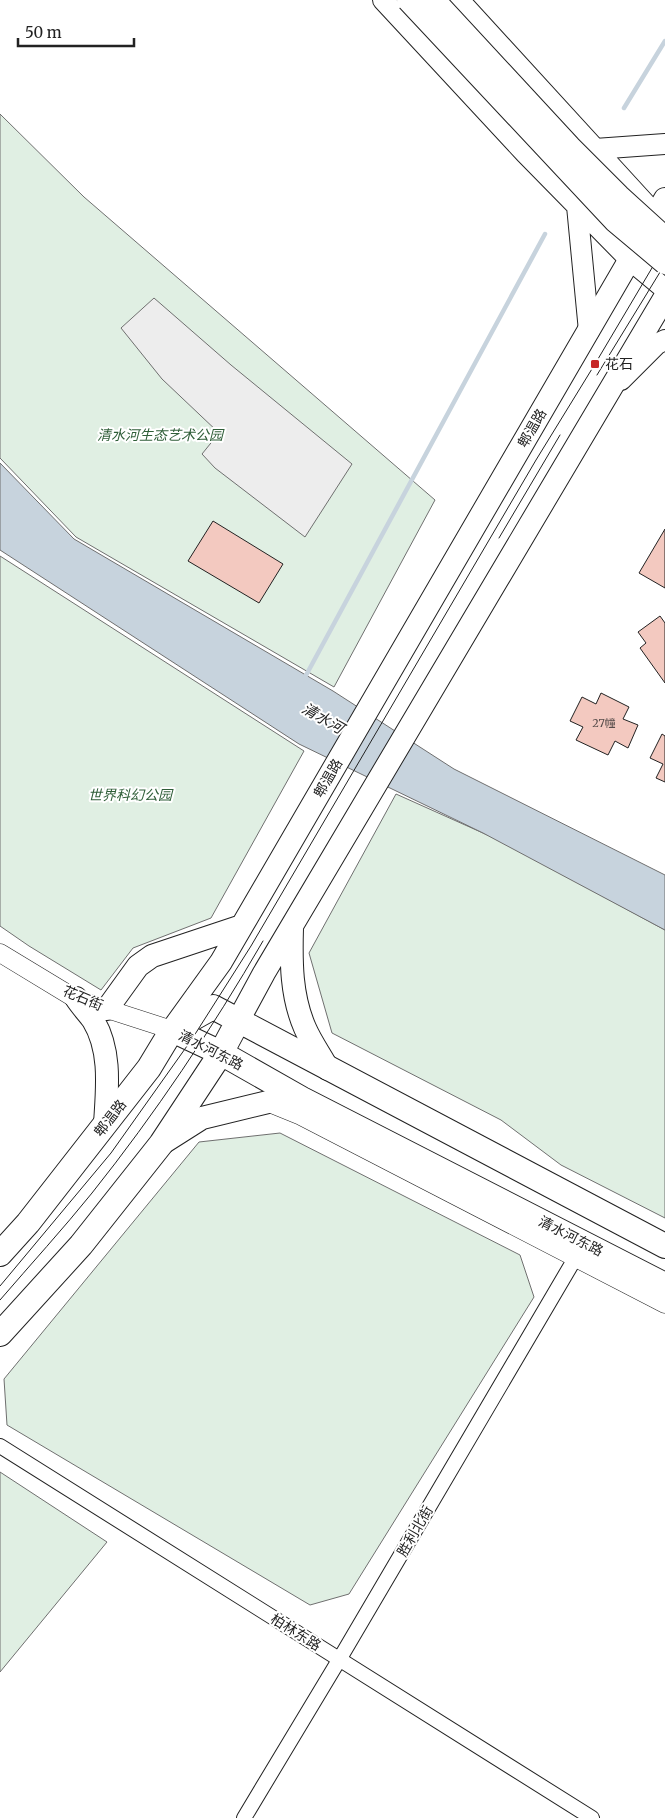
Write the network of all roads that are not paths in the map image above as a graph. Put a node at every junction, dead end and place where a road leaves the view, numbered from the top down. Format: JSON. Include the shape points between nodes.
{"nodes":[{"id":1,"x":384,"y":0,"type":"edge"},
{"id":2,"x":408,"y":0,"type":"edge"},
{"id":3,"x":434,"y":0,"type":"edge"},
{"id":4,"x":459,"y":0,"type":"edge"},
{"id":5,"x":665,"y":144,"type":"edge"},
{"id":6,"x":595,"y":149,"type":"junction"},
{"id":7,"x":577,"y":206,"type":"junction"},
{"id":8,"x":662,"y":213,"type":"edge"},
{"id":9,"x":665,"y":238,"type":"edge"},
{"id":10,"x":630,"y":260,"type":"junction"},
{"id":11,"x":665,"y":263,"type":"edge"},
{"id":12,"x":665,"y":289,"type":"edge"},
{"id":13,"x":665,"y":297,"type":"edge"},
{"id":14,"x":589,"y":331,"type":"junction"},
{"id":15,"x":665,"y":340,"type":"edge"},
{"id":16,"x":606,"y":396,"type":"junction"},
{"id":17,"x":292,"y":925,"type":"junction"},
{"id":18,"x":242,"y":926,"type":"junction"},
{"id":19,"x":0,"y":954,"type":"edge"},
{"id":20,"x":76,"y":998,"type":"junction"},
{"id":21,"x":107,"y":1009,"type":"junction"},
{"id":22,"x":238,"y":1022,"type":"junction"},
{"id":23,"x":172,"y":1030,"type":"junction"},
{"id":24,"x":221,"y":1053,"type":"junction"},
{"id":25,"x":328,"y":1069,"type":"junction"},
{"id":26,"x":302,"y":1099,"type":"junction"},
{"id":27,"x":268,"y":1102,"type":"junction"},
{"id":28,"x":105,"y":1124,"type":"junction"},
{"id":29,"x":161,"y":1144,"type":"junction"},
{"id":30,"x":665,"y":1246,"type":"edge"},
{"id":31,"x":580,"y":1250,"type":"junction"},
{"id":32,"x":0,"y":1254,"type":"edge"},
{"id":33,"x":665,"y":1284,"type":"edge"},
{"id":34,"x":665,"y":1304,"type":"edge"},
{"id":35,"x":0,"y":1334,"type":"edge"},
{"id":36,"x":0,"y":1446,"type":"edge"},
{"id":37,"x":339,"y":1660,"type":"junction"},
{"id":38,"x":244,"y":1818,"type":"edge"},
{"id":39,"x":592,"y":1818,"type":"edge"}],
"edges":[{"from":1,"to":7,"type":"main road"},
{"from":2,"to":11,"type":"main road","bridge":true,"via":[[615,221]]},
{"from":3,"to":9,"type":"main road","bridge":true,"via":[[570,147]]},
{"from":4,"to":6,"type":"main road"},
{"from":5,"to":6,"type":"main road"},
{"from":6,"to":8,"type":"main road"},
{"from":7,"to":10,"type":"main road"},
{"from":7,"to":14,"type":"main road"},
{"from":8,"to":10,"type":"main road","name":"郫温路"},
{"from":10,"to":12,"type":"main road"},
{"from":10,"to":14,"type":"main road","name":"郫温路"},
{"from":13,"to":16,"type":"main road"},
{"from":14,"to":18,"type":"main road","name":"郫温路"},
{"from":15,"to":16,"type":"main road","via":[[657,344]]},
{"from":16,"to":17,"type":"main road"},
{"from":17,"to":22,"type":"main road"},
{"from":17,"to":25,"type":"main road","via":[[294,993],[305,1029]]},
{"from":18,"to":21,"type":"main road","via":[[152,956],[138,966]]},
{"from":18,"to":23,"type":"main road","name":"郫温路","via":[[221,962]]},
{"from":19,"to":20,"type":"street","name":"花石街"},
{"from":20,"to":21,"type":"street","name":"花石街"},
{"from":20,"to":28,"type":"main road","via":[[102,1042],[108,1079]]},
{"from":21,"to":23,"type":"street","name":"花石街"},
{"from":22,"to":23,"type":"highway","name":"清水河东路","via":[[213,1007]]},
{"from":22,"to":24,"type":"highway"},
{"from":22,"to":25,"type":"highway","name":"清水河东路"},
{"from":23,"to":24,"type":"highway","name":"清水河东路"},
{"from":23,"to":28,"type":"highway","name":"郫温路","via":[[149,1068]]},
{"from":24,"to":26,"type":"highway","name":"清水河东路"},
{"from":24,"to":29,"type":"highway"},
{"from":25,"to":30,"type":"highway","name":"清水河东路"},
{"from":26,"to":27,"type":"main road"},
{"from":26,"to":31,"type":"highway","name":"清水河东路"},
{"from":27,"to":29,"type":"main road","via":[[202,1118]]},
{"from":27,"to":31,"type":"street"},
{"from":28,"to":32,"type":"highway","name":"郫温路"},
{"from":29,"to":35,"type":"highway","via":[[81,1245]]},
{"from":31,"to":33,"type":"highway","name":"清水河东路"},
{"from":31,"to":34,"type":"street"},
{"from":31,"to":37,"type":"street","name":"胜利北街"},
{"from":36,"to":37,"type":"street","name":"柏林东路"},
{"from":37,"to":38,"type":"street","name":"胜利北街"},
{"from":37,"to":39,"type":"street","name":"柏林东路"}]}
